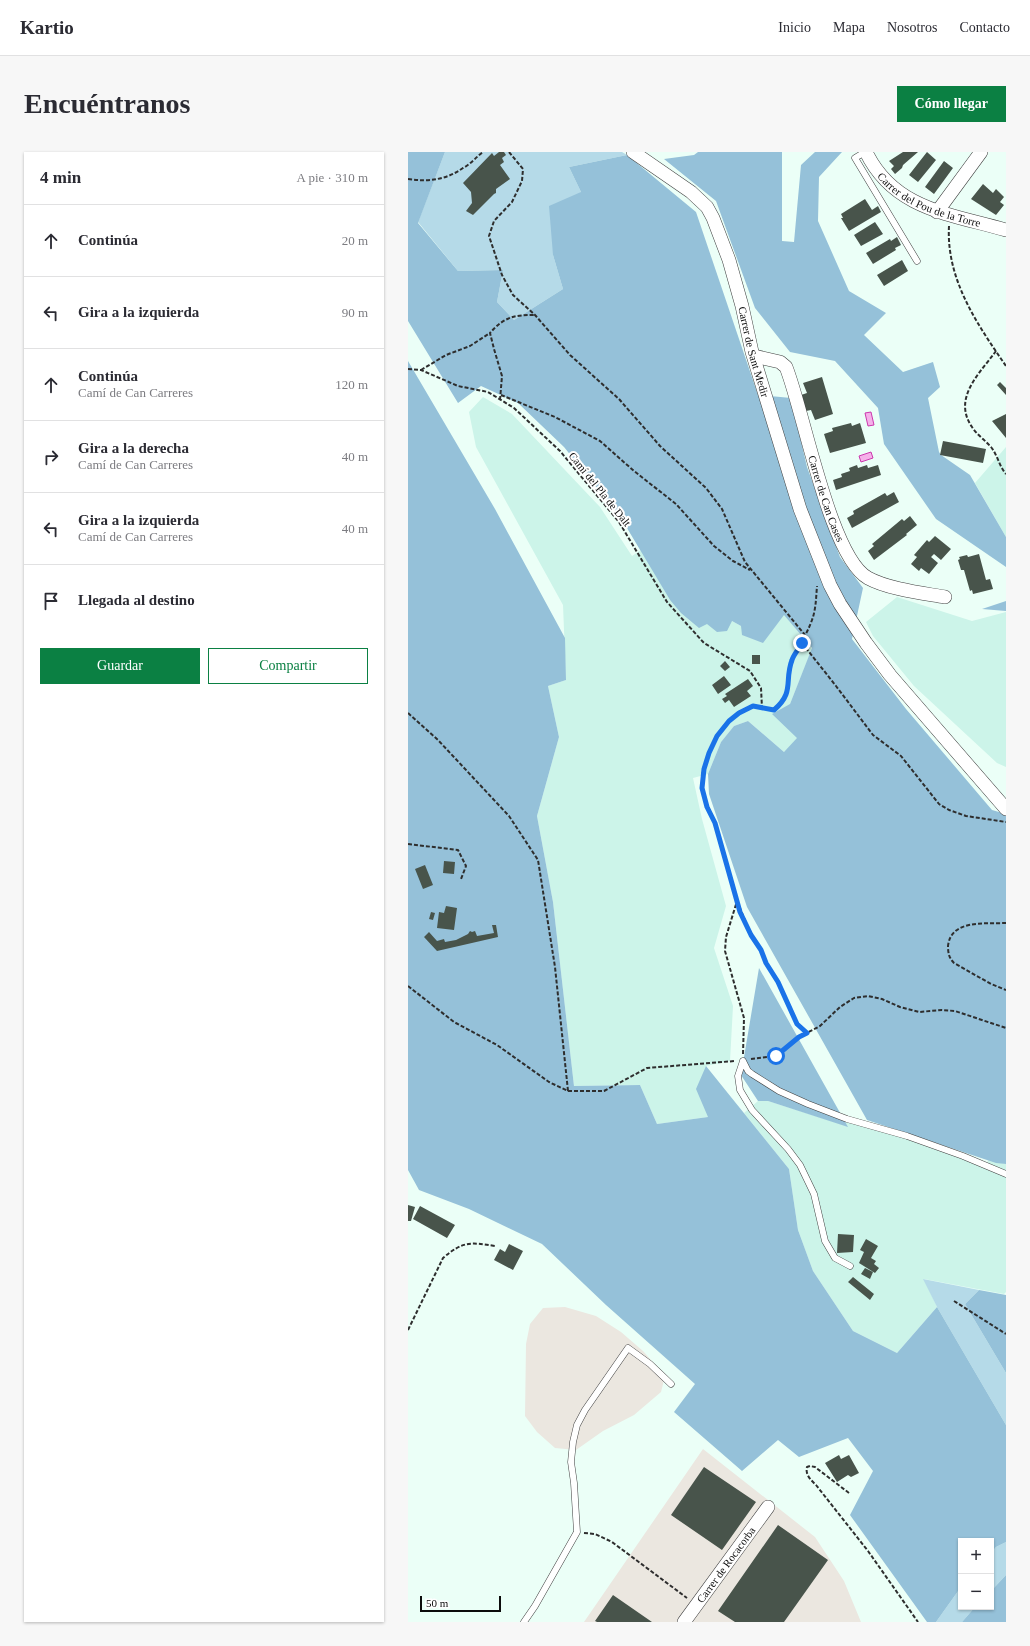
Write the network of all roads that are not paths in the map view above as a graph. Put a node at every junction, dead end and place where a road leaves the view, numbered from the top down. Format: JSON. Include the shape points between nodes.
{"nodes":[{"id":1,"x":633,"y":152,"type":"edge"},
{"id":2,"x":865,"y":152,"type":"edge"},
{"id":3,"x":981,"y":152,"type":"edge"},
{"id":4,"x":937,"y":212,"type":"junction"},
{"id":5,"x":1006,"y":230,"type":"edge"},
{"id":6,"x":917,"y":261,"type":"dead end"},
{"id":7,"x":754,"y":356,"type":"junction"},
{"id":8,"x":945,"y":597,"type":"dead end"},
{"id":9,"x":1006,"y":809,"type":"edge"},
{"id":10,"x":1006,"y":1174,"type":"edge"},
{"id":11,"x":850,"y":1266,"type":"dead end"},
{"id":12,"x":671,"y":1384,"type":"dead end"},
{"id":13,"x":768,"y":1507,"type":"dead end"},
{"id":14,"x":524,"y":1622,"type":"edge"},
{"id":15,"x":684,"y":1622,"type":"edge"}],
"edges":[{"from":1,"to":7,"type":"street","name":"Carrer de Sant Medir","via":[[691,192],[707,207],[729,260]]},
{"from":2,"to":4,"type":"street","name":"Carrer del Pou de la Torre","via":[[876,170],[893,188],[919,205]]},
{"from":2,"to":6,"type":"lane","via":[[855,158]]},
{"from":3,"to":4,"type":"street"},
{"from":4,"to":5,"type":"street","name":"Carrer del Pou de la Torre"},
{"from":7,"to":8,"type":"street","name":"Carrer de Can Cases","via":[[780,362],[786,367],[839,537],[856,569],[881,583]]},
{"from":7,"to":9,"type":"street","name":"Carrer de Sant Medir","via":[[823,585],[883,666]]},
{"from":10,"to":11,"type":"lane","via":[[907,1136],[848,1119],[793,1098],[752,1074],[743,1061],[738,1076],[740,1090],[752,1110],[800,1165],[814,1194],[825,1241],[835,1258]]},
{"from":12,"to":14,"type":"lane","via":[[628,1348],[585,1410],[577,1425],[571,1462],[577,1532]]},
{"from":13,"to":15,"type":"street","name":"Carrer de Rocacorba"}]}
